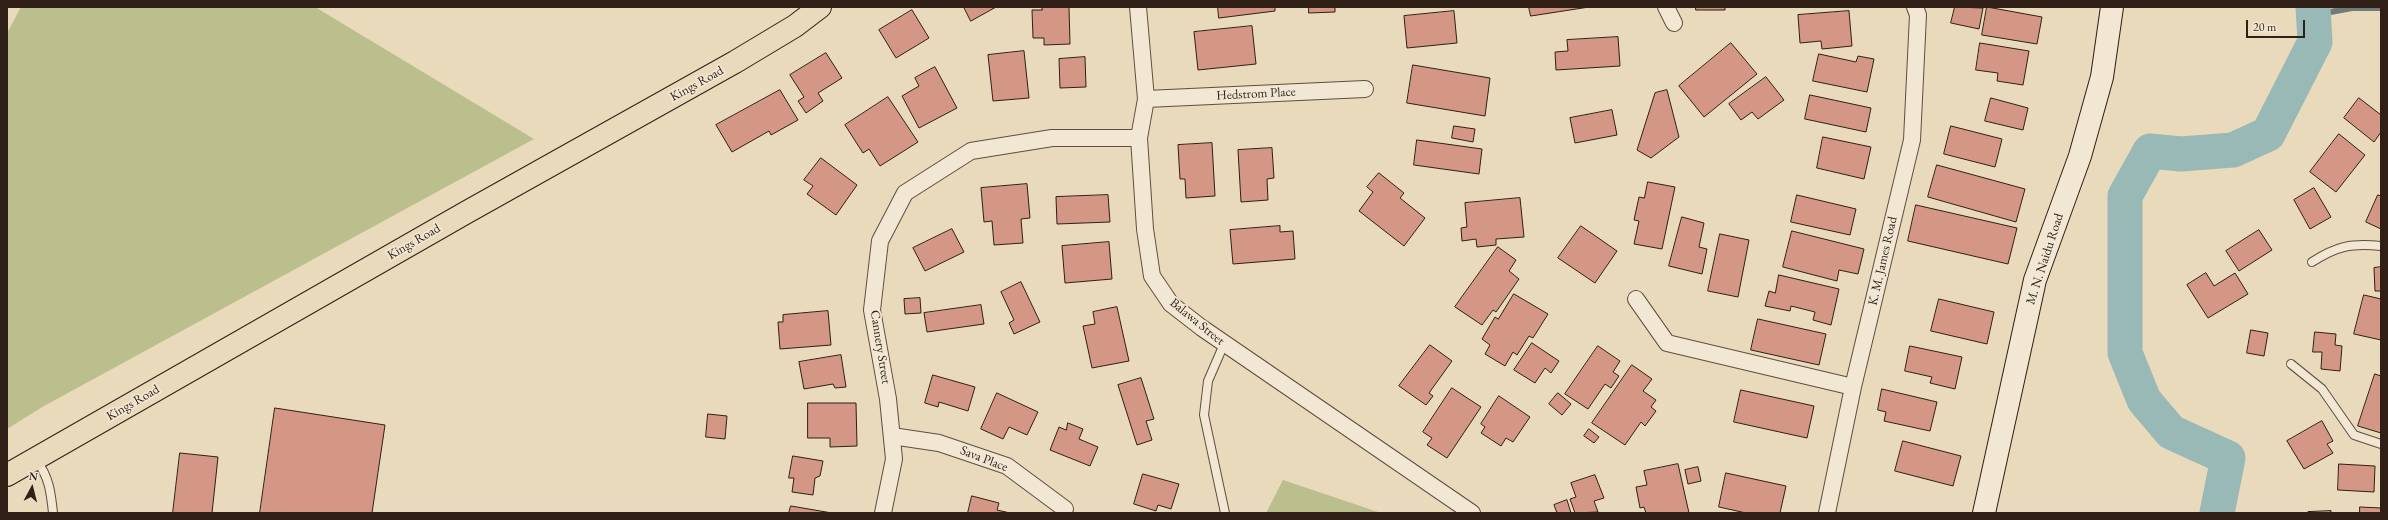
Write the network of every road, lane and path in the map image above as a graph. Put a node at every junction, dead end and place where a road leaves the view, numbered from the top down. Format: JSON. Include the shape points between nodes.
{"nodes":[{"id":1,"x":820,"y":7,"type":"edge"},
{"id":2,"x":1138,"y":7,"type":"edge"},
{"id":3,"x":1666,"y":7,"type":"edge"},
{"id":4,"x":1915,"y":7,"type":"edge"},
{"id":5,"x":2112,"y":7,"type":"edge"},
{"id":6,"x":1674,"y":23,"type":"dead end"},
{"id":7,"x":1365,"y":88,"type":"dead end"},
{"id":8,"x":1146,"y":99,"type":"junction"},
{"id":9,"x":1139,"y":138,"type":"junction"},
{"id":10,"x":2381,"y":246,"type":"edge"},
{"id":11,"x":2312,"y":262,"type":"dead end"},
{"id":12,"x":1636,"y":299,"type":"dead end"},
{"id":13,"x":1224,"y":344,"type":"junction"},
{"id":14,"x":2291,"y":364,"type":"dead end"},
{"id":15,"x":1853,"y":388,"type":"junction"},
{"id":16,"x":892,"y":436,"type":"junction"},
{"id":17,"x":2381,"y":444,"type":"edge"},
{"id":18,"x":34,"y":459,"type":"junction"},
{"id":19,"x":7,"y":475,"type":"edge"},
{"id":20,"x":1065,"y":509,"type":"dead end"},
{"id":21,"x":53,"y":513,"type":"edge"},
{"id":22,"x":883,"y":513,"type":"edge"},
{"id":23,"x":1225,"y":513,"type":"edge"},
{"id":24,"x":1472,"y":513,"type":"edge"},
{"id":25,"x":1827,"y":513,"type":"edge"},
{"id":26,"x":1984,"y":513,"type":"edge"}],
"edges":[{"from":1,"to":18,"type":"highway","name":"Kings Road","via":[[795,26],[735,62]]},
{"from":2,"to":8,"type":"street","name":"Balawa Street"},
{"from":3,"to":6,"type":"street"},
{"from":4,"to":15,"type":"street","name":"K. M. James Road","via":[[1918,15],[1912,140]]},
{"from":5,"to":26,"type":"main road","name":"M. N. Naidu Road","via":[[2102,77],[2080,156],[2036,280]]},
{"from":7,"to":8,"type":"street","name":"Hedstrom Place"},
{"from":8,"to":9,"type":"street","name":"Balawa Street"},
{"from":9,"to":13,"type":"street","name":"Balawa Street","via":[[1145,229],[1152,276],[1171,304]]},
{"from":9,"to":16,"type":"street","name":"Cannery Street","via":[[1052,138],[971,150],[905,193],[880,241],[872,310]]},
{"from":10,"to":11,"type":"lane","via":[[2362,244],[2331,250]]},
{"from":12,"to":15,"type":"street","via":[[1667,343]]},
{"from":13,"to":23,"type":"lane","via":[[1208,381],[1204,415]]},
{"from":13,"to":24,"type":"street","name":"Balawa Street"},
{"from":14,"to":17,"type":"lane","via":[[2322,389],[2354,435]]},
{"from":15,"to":25,"type":"street","name":"K. M. James Road"},
{"from":16,"to":20,"type":"street","name":"Sava Place","via":[[939,443],[1007,466]]},
{"from":16,"to":22,"type":"street","name":"Cannery Street","via":[[894,459]]},
{"from":18,"to":19,"type":"highway","name":"Kings Road"},
{"from":18,"to":21,"type":"lane","via":[[44,469],[50,487]]}]}
